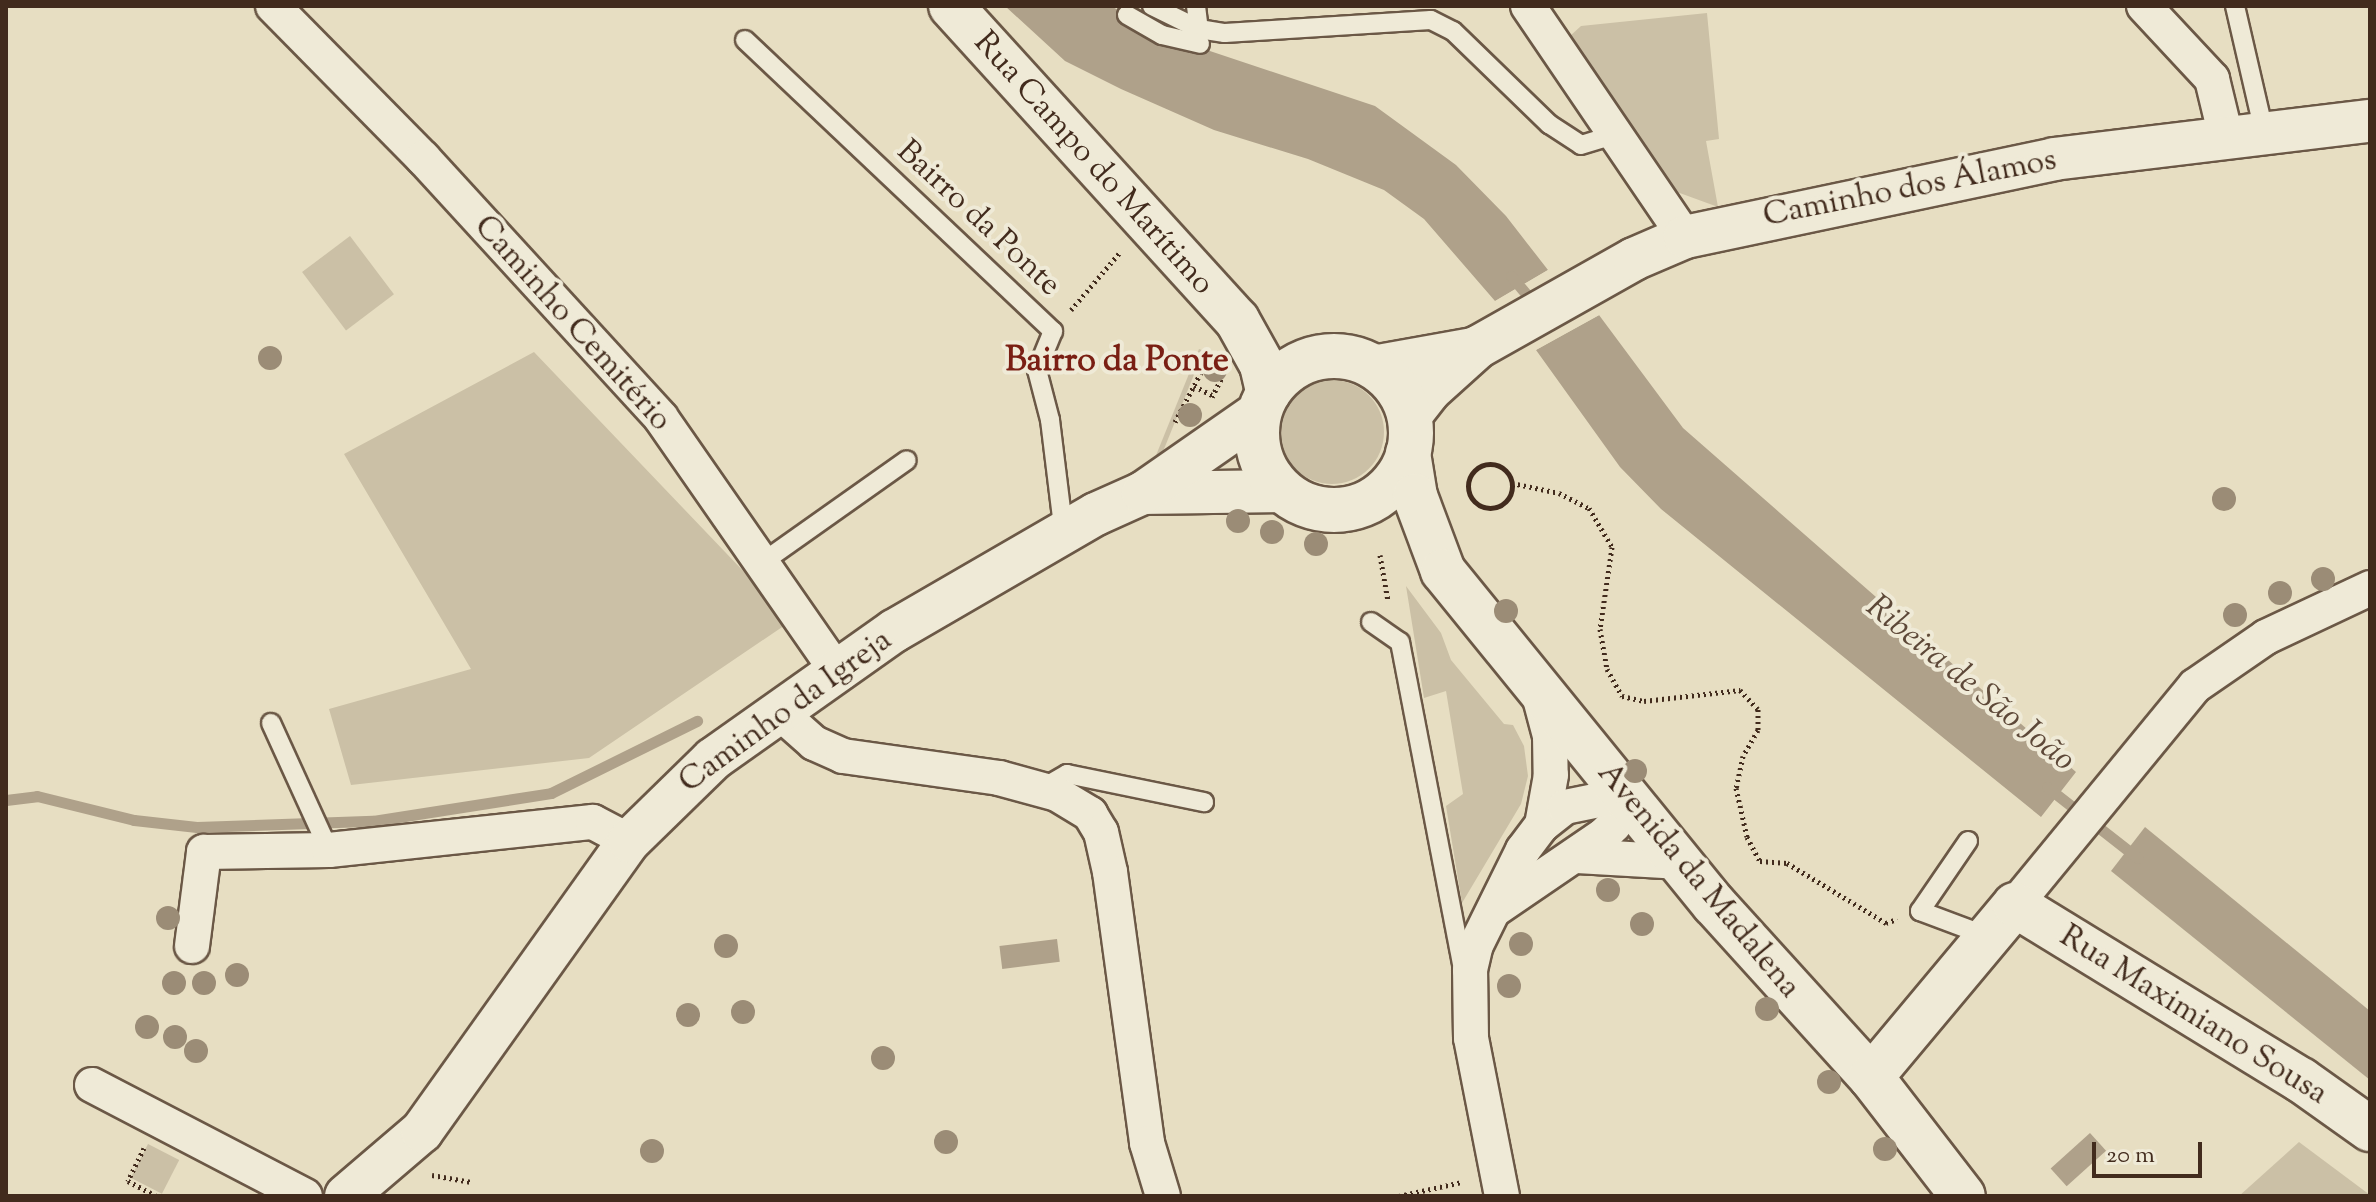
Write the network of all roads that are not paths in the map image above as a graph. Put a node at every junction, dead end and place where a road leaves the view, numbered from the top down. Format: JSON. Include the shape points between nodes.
{"nodes":[{"id":1,"x":273,"y":6,"type":"edge"},
{"id":2,"x":951,"y":6,"type":"edge"},
{"id":3,"x":1152,"y":6,"type":"edge"},
{"id":4,"x":1196,"y":6,"type":"edge"},
{"id":5,"x":1528,"y":6,"type":"edge"},
{"id":6,"x":2144,"y":6,"type":"edge"},
{"id":7,"x":2235,"y":6,"type":"edge"},
{"id":8,"x":1127,"y":15,"type":"dead end"},
{"id":9,"x":1200,"y":36,"type":"junction"},
{"id":10,"x":745,"y":40,"type":"dead end"},
{"id":11,"x":2370,"y":121,"type":"edge"},
{"id":12,"x":1617,"y":134,"type":"junction"},
{"id":13,"x":2246,"y":138,"type":"junction"},
{"id":14,"x":1685,"y":237,"type":"junction"},
{"id":15,"x":1226,"y":334,"type":"junction"},
{"id":16,"x":1478,"y":347,"type":"junction"},
{"id":17,"x":1323,"y":356,"type":"junction"},
{"id":18,"x":1373,"y":367,"type":"junction"},
{"id":19,"x":1263,"y":402,"type":"junction"},
{"id":20,"x":1408,"y":435,"type":"junction"},
{"id":21,"x":907,"y":460,"type":"dead end"},
{"id":22,"x":1283,"y":491,"type":"junction"},
{"id":23,"x":1143,"y":493,"type":"junction"},
{"id":24,"x":1349,"y":508,"type":"junction"},
{"id":25,"x":1064,"y":534,"type":"junction"},
{"id":26,"x":763,"y":562,"type":"junction"},
{"id":27,"x":1437,"y":563,"type":"junction"},
{"id":28,"x":2370,"y":588,"type":"edge"},
{"id":29,"x":1371,"y":622,"type":"dead end"},
{"id":30,"x":836,"y":670,"type":"junction"},
{"id":31,"x":1537,"y":689,"type":"junction"},
{"id":32,"x":778,"y":711,"type":"junction"},
{"id":33,"x":271,"y":723,"type":"dead end"},
{"id":34,"x":1041,"y":789,"type":"junction"},
{"id":35,"x":1624,"y":795,"type":"junction"},
{"id":36,"x":1204,"y":802,"type":"dead end"},
{"id":37,"x":1542,"y":825,"type":"junction"},
{"id":38,"x":629,"y":841,"type":"junction"},
{"id":39,"x":1968,"y":841,"type":"dead end"},
{"id":40,"x":328,"y":844,"type":"junction"},
{"id":41,"x":1577,"y":856,"type":"junction"},
{"id":42,"x":1681,"y":862,"type":"junction"},
{"id":43,"x":1490,"y":913,"type":"junction"},
{"id":44,"x":2001,"y":921,"type":"junction"},
{"id":45,"x":192,"y":946,"type":"dead end"},
{"id":46,"x":1469,"y":996,"type":"junction"},
{"id":47,"x":1871,"y":1077,"type":"junction"},
{"id":48,"x":92,"y":1085,"type":"dead end"},
{"id":49,"x":2370,"y":1129,"type":"edge"},
{"id":50,"x":305,"y":1196,"type":"edge"},
{"id":51,"x":346,"y":1196,"type":"edge"},
{"id":52,"x":1163,"y":1196,"type":"edge"},
{"id":53,"x":1502,"y":1196,"type":"edge"},
{"id":54,"x":1963,"y":1196,"type":"edge"}],
"edges":[{"from":1,"to":26,"type":"street","name":"Caminho Cemitério","via":[[423,158],[661,418]]},
{"from":2,"to":15,"type":"main road","name":"Rua Campo do Marítimo"},
{"from":3,"to":9,"type":"lane"},
{"from":4,"to":9,"type":"lane"},
{"from":5,"to":12,"type":"street"},
{"from":6,"to":13,"type":"street","via":[[2212,79]]},
{"from":7,"to":13,"type":"lane"},
{"from":8,"to":9,"type":"lane","via":[[1162,35]]},
{"from":9,"to":12,"type":"lane","via":[[1431,20],[1464,40],[1549,124],[1581,145]]},
{"from":10,"to":25,"type":"lane","name":"Bairro da Ponte","via":[[1053,331],[1037,370],[1050,420]]},
{"from":11,"to":13,"type":"street","name":"Caminho dos Álamos"},
{"from":12,"to":14,"type":"street"},
{"from":13,"to":14,"type":"street","name":"Caminho dos Álamos","via":[[2054,159]]},
{"from":14,"to":16,"type":"street","name":"Caminho dos Álamos"},
{"from":15,"to":17,"type":"main road","name":"Rua Campo do Marítimo"},
{"from":15,"to":19,"type":"main road","name":"Rua Campo do Marítimo","via":[[1262,365]]},
{"from":16,"to":18,"type":"street","name":"Caminho dos Álamos"},
{"from":16,"to":20,"type":"street","name":"Caminho dos Álamos","via":[[1429,391]]},
{"from":17,"to":18,"type":"main road","via":[[1349,357]]},
{"from":17,"to":19,"type":"main road","via":[[1291,368]]},
{"from":18,"to":20,"type":"main road","via":[[1403,398]]},
{"from":19,"to":22,"type":"main road","via":[[1257,442],[1265,469]]},
{"from":19,"to":23,"type":"street","name":"Caminho da Igreja"},
{"from":20,"to":24,"type":"main road","via":[[1386,489]]},
{"from":20,"to":27,"type":"main road","name":"Avenida da Madalena","via":[[1415,496]]},
{"from":21,"to":26,"type":"lane"},
{"from":22,"to":23,"type":"street","name":"Caminho da Igreja"},
{"from":22,"to":24,"type":"main road","via":[[1303,504]]},
{"from":23,"to":25,"type":"street","name":"Caminho da Igreja"},
{"from":24,"to":27,"type":"main road","name":"Avenida da Madalena","via":[[1387,527]]},
{"from":25,"to":30,"type":"street","name":"Caminho da Igreja","via":[[971,584]]},
{"from":26,"to":30,"type":"street","name":"Caminho Cemitério"},
{"from":27,"to":31,"type":"main road","name":"Avenida da Madalena"},
{"from":28,"to":44,"type":"street","via":[[2266,637],[2205,678],[2174,707],[2070,844]]},
{"from":29,"to":46,"type":"lane","via":[[1400,642]]},
{"from":30,"to":32,"type":"street","name":"Caminho da Igreja"},
{"from":31,"to":35,"type":"main road","name":"Avenida da Madalena"},
{"from":31,"to":37,"type":"street","via":[[1550,736],[1551,775]]},
{"from":32,"to":34,"type":"street","via":[[814,743],[843,756]]},
{"from":32,"to":38,"type":"street","name":"Caminho da Igreja","via":[[713,759]]},
{"from":33,"to":40,"type":"lane"},
{"from":34,"to":36,"type":"lane","via":[[1067,774]]},
{"from":34,"to":52,"type":"street","via":[[1083,808],[1103,838],[1147,1143]]},
{"from":35,"to":37,"type":"street","via":[[1565,807]]},
{"from":35,"to":41,"type":"street","via":[[1614,825]]},
{"from":35,"to":42,"type":"main road","name":"Avenida da Madalena"},
{"from":37,"to":43,"type":"street"},
{"from":38,"to":40,"type":"street","via":[[593,822]]},
{"from":38,"to":51,"type":"street","name":"Caminho da Igreja","via":[[422,1131]]},
{"from":39,"to":44,"type":"lane","via":[[1920,911]]},
{"from":40,"to":45,"type":"street","via":[[204,852]]},
{"from":41,"to":42,"type":"street"},
{"from":41,"to":43,"type":"street"},
{"from":42,"to":47,"type":"main road","name":"Avenida da Madalena","via":[[1786,988]]},
{"from":43,"to":46,"type":"street","via":[[1476,945]]},
{"from":44,"to":47,"type":"main road"},
{"from":44,"to":49,"type":"main road","name":"Rua Maximiano Sousa","via":[[2301,1080]]},
{"from":46,"to":53,"type":"street","via":[[1476,1086]]},
{"from":47,"to":54,"type":"main road","name":"Avenida da Madalena"},
{"from":48,"to":50,"type":"street"}]}
